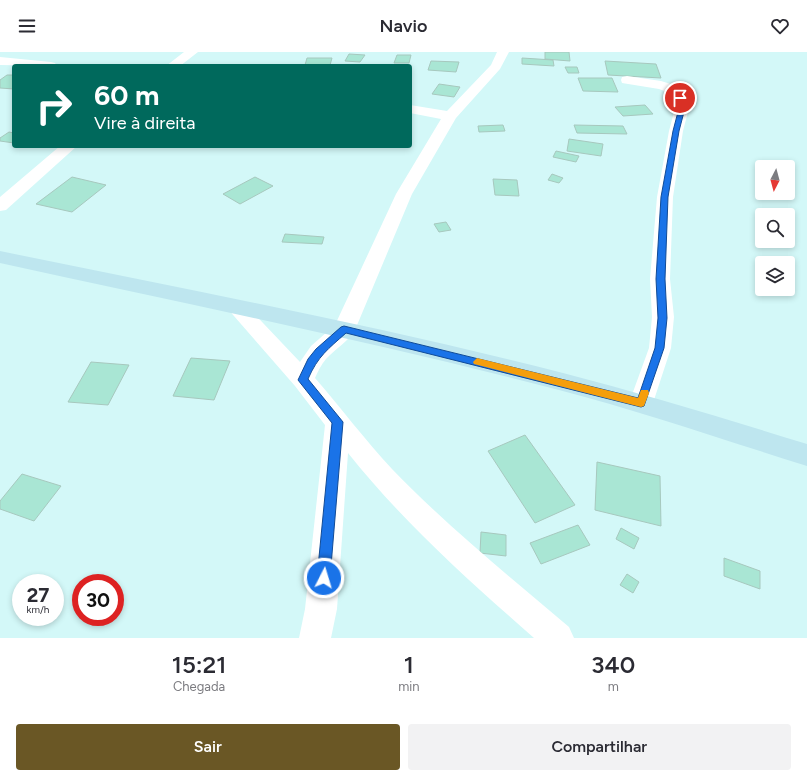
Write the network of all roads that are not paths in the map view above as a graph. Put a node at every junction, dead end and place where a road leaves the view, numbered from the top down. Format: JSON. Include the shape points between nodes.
{"nodes":[{"id":1,"x":192,"y":52,"type":"edge"},
{"id":2,"x":503,"y":52,"type":"edge"},
{"id":3,"x":0,"y":61,"type":"edge"},
{"id":4,"x":31,"y":64,"type":"edge"},
{"id":5,"x":175,"y":64,"type":"edge"},
{"id":6,"x":627,"y":80,"type":"dead end"},
{"id":7,"x":412,"y":109,"type":"edge"},
{"id":8,"x":450,"y":116,"type":"junction"},
{"id":9,"x":67,"y":148,"type":"edge"},
{"id":10,"x":0,"y":206,"type":"edge"},
{"id":11,"x":0,"y":257,"type":"edge"},
{"id":12,"x":237,"y":308,"type":"junction"},
{"id":13,"x":344,"y":330,"type":"junction"},
{"id":14,"x":303,"y":380,"type":"junction"},
{"id":15,"x":641,"y":403,"type":"junction"},
{"id":16,"x":338,"y":422,"type":"junction"},
{"id":17,"x":807,"y":455,"type":"edge"},
{"id":18,"x":315,"y":638,"type":"edge"},
{"id":19,"x":558,"y":638,"type":"edge"}],
"edges":[{"from":1,"to":5,"type":"street"},
{"from":2,"to":8,"type":"street","via":[[496,66]]},
{"from":3,"to":4,"type":"street"},
{"from":6,"to":15,"type":"street","via":[[661,84],[675,90],[682,108],[665,197],[660,279],[663,318],[660,348]]},
{"from":7,"to":8,"type":"street"},
{"from":8,"to":13,"type":"street","via":[[404,194]]},
{"from":9,"to":10,"type":"street"},
{"from":11,"to":12,"type":"street"},
{"from":12,"to":13,"type":"street"},
{"from":12,"to":14,"type":"street"},
{"from":13,"to":14,"type":"street","via":[[319,352]]},
{"from":13,"to":15,"type":"street"},
{"from":14,"to":16,"type":"street"},
{"from":15,"to":17,"type":"street"},
{"from":16,"to":18,"type":"street","via":[[321,609]]},
{"from":16,"to":19,"type":"street","via":[[382,476],[419,514]]}]}
